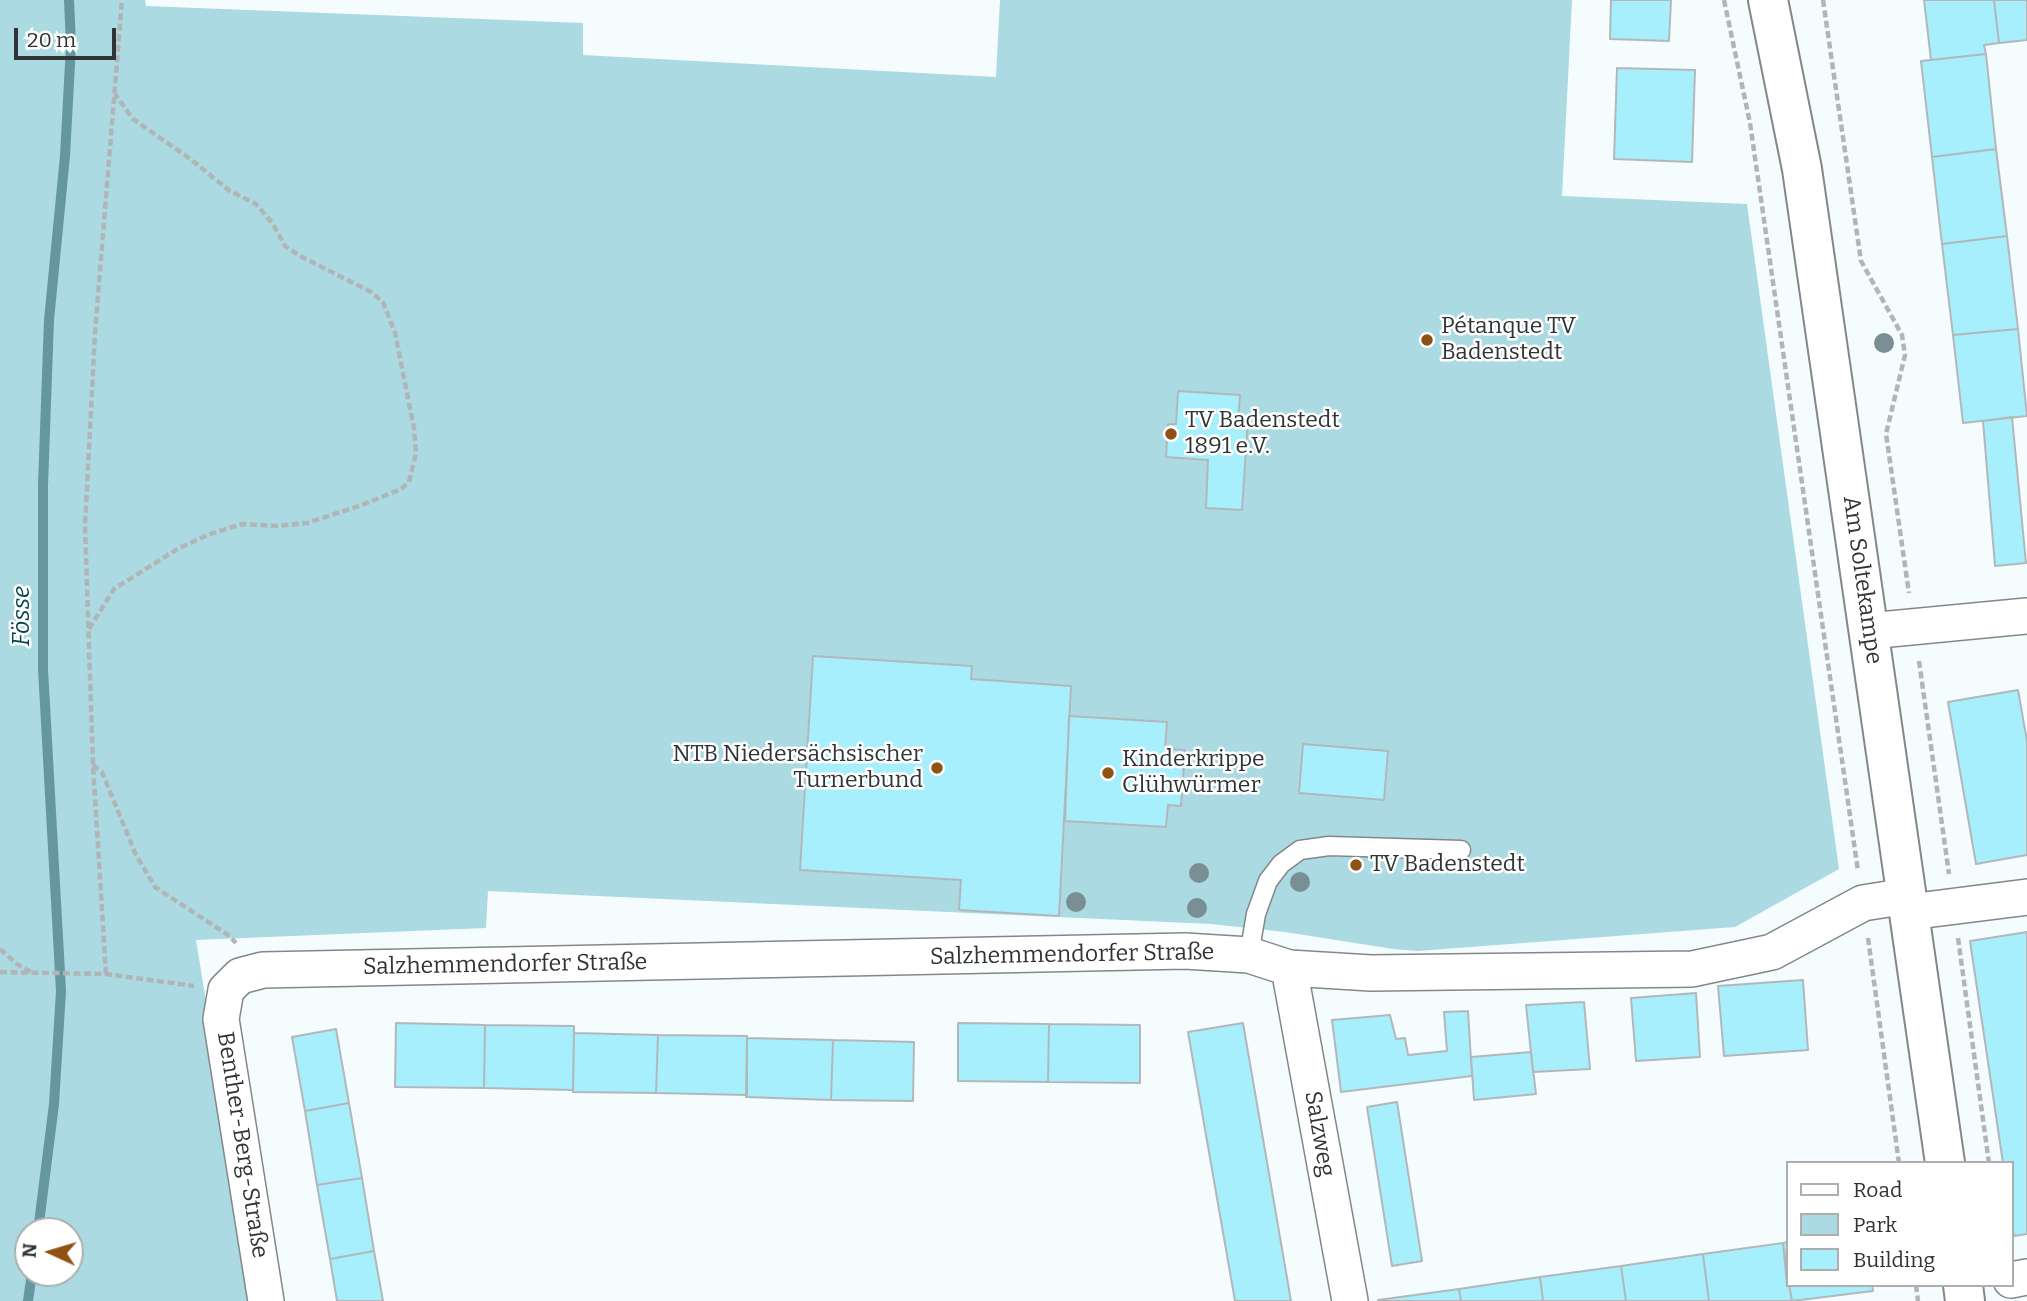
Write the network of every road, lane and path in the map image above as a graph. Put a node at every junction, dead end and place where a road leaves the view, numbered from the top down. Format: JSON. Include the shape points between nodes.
{"nodes":[{"id":1,"x":122,"y":0,"type":"edge"},
{"id":2,"x":1724,"y":0,"type":"edge"},
{"id":3,"x":1768,"y":0,"type":"edge"},
{"id":4,"x":1823,"y":0,"type":"edge"},
{"id":5,"x":116,"y":93,"type":"junction"},
{"id":6,"x":2027,"y":617,"type":"edge"},
{"id":7,"x":1914,"y":626,"type":"junction"},
{"id":8,"x":88,"y":630,"type":"junction"},
{"id":9,"x":1870,"y":631,"type":"junction"},
{"id":10,"x":93,"y":765,"type":"junction"},
{"id":11,"x":1461,"y":850,"type":"dead end"},
{"id":12,"x":2027,"y":897,"type":"edge"},
{"id":13,"x":1863,"y":903,"type":"junction"},
{"id":14,"x":1908,"y":904,"type":"junction"},
{"id":15,"x":1953,"y":905,"type":"junction"},
{"id":16,"x":0,"y":949,"type":"edge"},
{"id":17,"x":1249,"y":955,"type":"junction"},
{"id":18,"x":1289,"y":968,"type":"junction"},
{"id":19,"x":263,"y":970,"type":"junction"},
{"id":20,"x":0,"y":972,"type":"edge"},
{"id":21,"x":35,"y":974,"type":"junction"},
{"id":22,"x":104,"y":975,"type":"junction"},
{"id":23,"x":226,"y":990,"type":"junction"},
{"id":24,"x":1899,"y":1161,"type":"edge"},
{"id":25,"x":1945,"y":1161,"type":"edge"},
{"id":26,"x":1989,"y":1161,"type":"edge"},
{"id":27,"x":266,"y":1301,"type":"edge"},
{"id":28,"x":1350,"y":1301,"type":"edge"}],
"edges":[{"from":1,"to":5,"type":"path"},
{"from":2,"to":13,"type":"path","via":[[1750,123]]},
{"from":3,"to":9,"type":"street","name":"Am Soltekampe","via":[[1802,169]]},
{"from":4,"to":7,"type":"path","via":[[1861,261],[1902,335],[1905,355],[1886,434]]},
{"from":5,"to":8,"type":"path","via":[[95,333],[85,526]]},
{"from":5,"to":8,"type":"path","via":[[132,119],[230,191],[256,204],[285,246],[383,302],[394,332],[416,453],[409,482],[362,505],[307,523],[242,524],[179,548],[114,589]]},
{"from":6,"to":7,"type":"street"},
{"from":7,"to":9,"type":"street"},
{"from":7,"to":15,"type":"path"},
{"from":8,"to":10,"type":"path"},
{"from":9,"to":14,"type":"street","name":"Am Soltekampe"},
{"from":10,"to":19,"type":"path","via":[[102,772],[136,855],[155,887],[228,935]]},
{"from":10,"to":22,"type":"path"},
{"from":11,"to":17,"type":"lane","via":[[1329,846],[1300,850],[1268,881]]},
{"from":12,"to":15,"type":"street","name":"Salzhemmendorfer Straße"},
{"from":13,"to":14,"type":"street","name":"Salzhemmendorfer Straße"},
{"from":13,"to":18,"type":"street","name":"Salzhemmendorfer Straße","via":[[1772,952],[1692,969],[1371,973]]},
{"from":13,"to":24,"type":"path"},
{"from":14,"to":15,"type":"street","name":"Salzhemmendorfer Straße"},
{"from":14,"to":25,"type":"street","name":"Am Soltekampe"},
{"from":15,"to":26,"type":"path"},
{"from":16,"to":21,"type":"path"},
{"from":17,"to":18,"type":"street","name":"Salzhemmendorfer Straße"},
{"from":17,"to":19,"type":"street","name":"Salzhemmendorfer Straße","via":[[1185,951]]},
{"from":18,"to":28,"type":"street","name":"Salzweg"},
{"from":19,"to":23,"type":"street","name":"Salzhemmendorfer Straße","via":[[240,976]]},
{"from":20,"to":21,"type":"path"},
{"from":21,"to":22,"type":"path"},
{"from":22,"to":23,"type":"path"},
{"from":23,"to":27,"type":"street","name":"Benther-Berg-Straße","via":[[222,1019]]}]}
